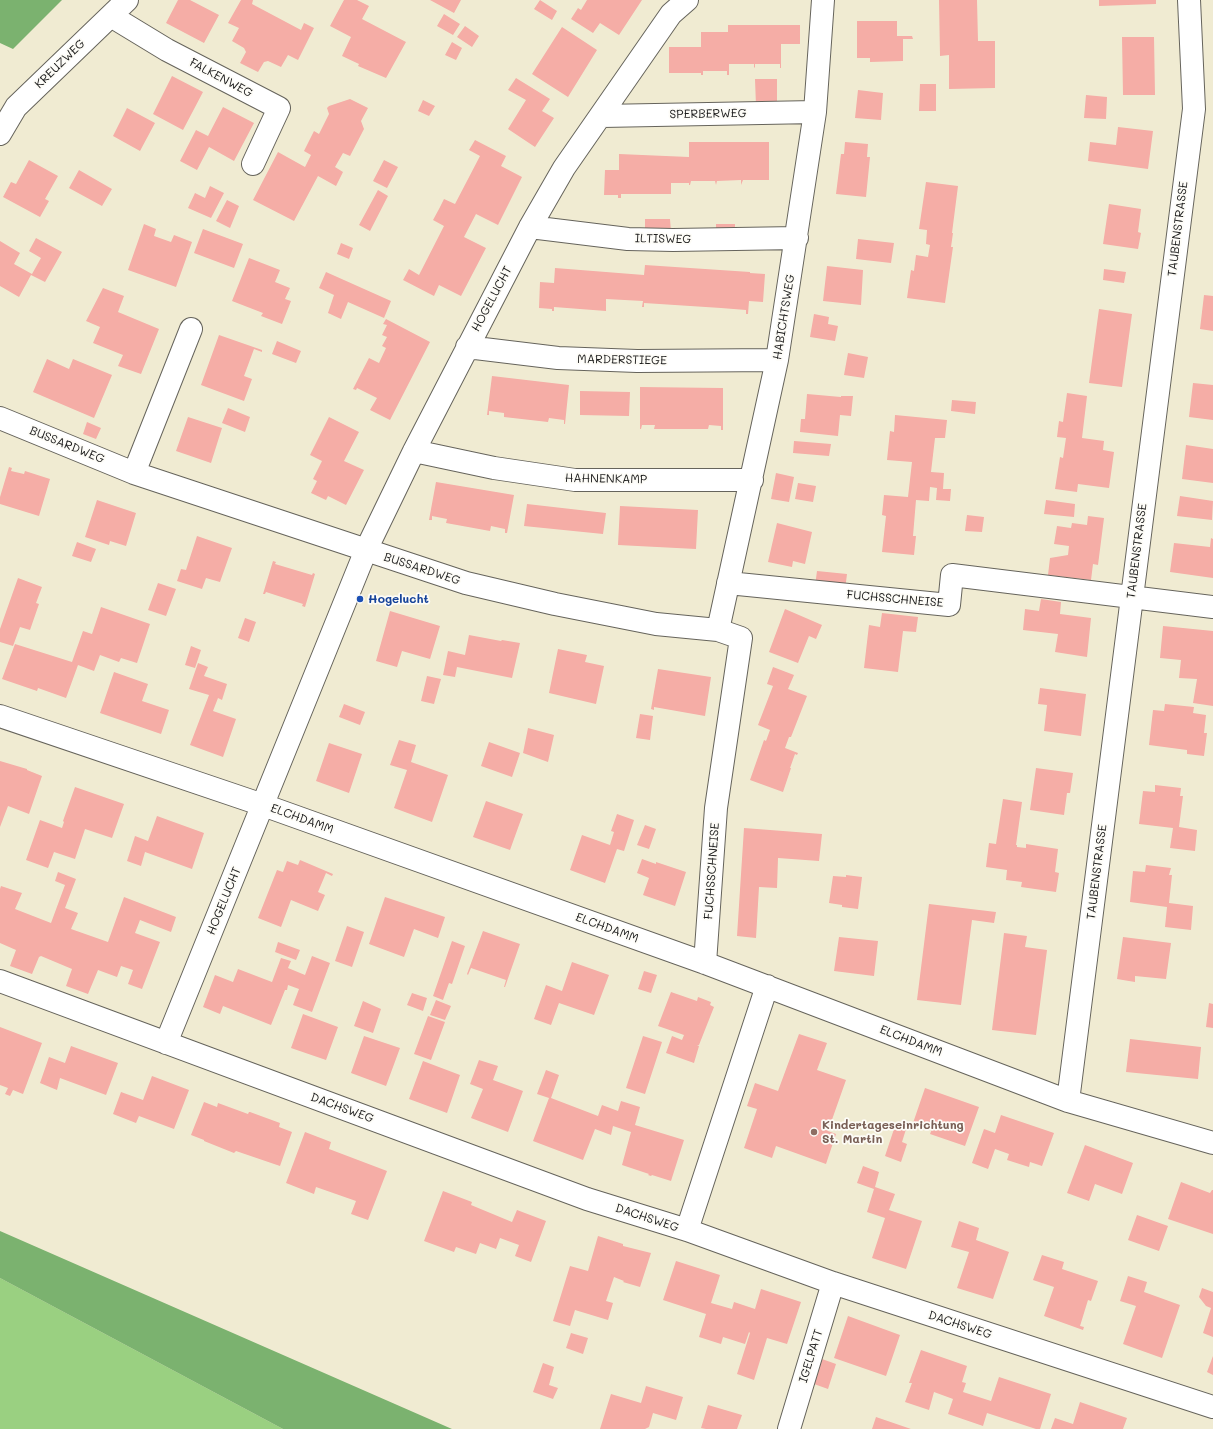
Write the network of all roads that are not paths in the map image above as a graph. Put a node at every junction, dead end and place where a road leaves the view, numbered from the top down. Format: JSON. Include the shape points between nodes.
{"nodes":[{"id":1,"x":127,"y":0,"type":"edge"},
{"id":2,"x":687,"y":0,"type":"edge"},
{"id":3,"x":823,"y":0,"type":"edge"},
{"id":4,"x":1189,"y":0,"type":"edge"},
{"id":5,"x":111,"y":16,"type":"junction"},
{"id":6,"x":8,"y":104,"type":"edge"},
{"id":7,"x":815,"y":112,"type":"junction"},
{"id":8,"x":602,"y":116,"type":"junction"},
{"id":9,"x":0,"y":134,"type":"edge"},
{"id":10,"x":253,"y":164,"type":"dead end"},
{"id":11,"x":530,"y":227,"type":"junction"},
{"id":12,"x":797,"y":238,"type":"junction"},
{"id":13,"x":191,"y":329,"type":"dead end"},
{"id":14,"x":467,"y":346,"type":"junction"},
{"id":15,"x":777,"y":360,"type":"junction"},
{"id":16,"x":0,"y":418,"type":"edge"},
{"id":17,"x":414,"y":451,"type":"junction"},
{"id":18,"x":134,"y":473,"type":"junction"},
{"id":19,"x":752,"y":480,"type":"junction"},
{"id":20,"x":366,"y":550,"type":"junction"},
{"id":21,"x":728,"y":583,"type":"junction"},
{"id":22,"x":1132,"y":597,"type":"junction"},
{"id":23,"x":1213,"y":607,"type":"edge"},
{"id":24,"x":718,"y":630,"type":"junction"},
{"id":25,"x":0,"y":716,"type":"edge"},
{"id":26,"x":263,"y":806,"type":"junction"},
{"id":27,"x":705,"y":963,"type":"junction"},
{"id":28,"x":0,"y":981,"type":"edge"},
{"id":29,"x":767,"y":986,"type":"junction"},
{"id":30,"x":166,"y":1043,"type":"junction"},
{"id":31,"x":1068,"y":1101,"type":"junction"},
{"id":32,"x":1213,"y":1143,"type":"edge"},
{"id":33,"x":687,"y":1230,"type":"junction"},
{"id":34,"x":833,"y":1283,"type":"junction"},
{"id":35,"x":1213,"y":1407,"type":"edge"},
{"id":36,"x":789,"y":1429,"type":"edge"}],
"edges":[{"from":1,"to":5,"type":"street","name":"KREUZWEG"},
{"from":2,"to":8,"type":"street","name":"HOGELUCHT","via":[[671,14]]},
{"from":3,"to":7,"type":"street","name":"HABICHTSWEG"},
{"from":4,"to":22,"type":"street","name":"TAUBENSTRASSE","via":[[1194,110]]},
{"from":5,"to":6,"type":"street","name":"KREUZWEG"},
{"from":5,"to":10,"type":"street","name":"FALKENWEG","via":[[167,50],[279,108]]},
{"from":6,"to":9,"type":"street","name":"KREUZWEG"},
{"from":7,"to":8,"type":"street","name":"SPERBERWEG"},
{"from":7,"to":12,"type":"street","name":"HABICHTSWEG"},
{"from":8,"to":11,"type":"street","name":"HOGELUCHT","via":[[564,168]]},
{"from":11,"to":12,"type":"street","name":"ILTISWEG","via":[[628,239]]},
{"from":11,"to":14,"type":"street","name":"HOGELUCHT"},
{"from":12,"to":15,"type":"street","name":"HABICHTSWEG"},
{"from":13,"to":18,"type":"street"},
{"from":14,"to":15,"type":"street","name":"MARDERSTIEGE","via":[[558,358],[637,361]]},
{"from":14,"to":17,"type":"street","name":"HOGELUCHT"},
{"from":15,"to":19,"type":"street","name":"HABICHTSWEG"},
{"from":16,"to":18,"type":"street","name":"BUSSARDWEG"},
{"from":17,"to":19,"type":"street","name":"HAHNENKAMP","via":[[494,468],[575,480]]},
{"from":17,"to":20,"type":"street","name":"HOGELUCHT"},
{"from":18,"to":20,"type":"street","name":"BUSSARDWEG"},
{"from":19,"to":21,"type":"street","name":"HABICHTSWEG"},
{"from":20,"to":24,"type":"street","name":"BUSSARDWEG","via":[[466,583],[555,604],[656,624]]},
{"from":20,"to":26,"type":"street","name":"HOGELUCHT"},
{"from":21,"to":22,"type":"street","name":"FUCHSSCHNEISE","via":[[949,605],[952,575]]},
{"from":21,"to":24,"type":"street","name":"HABICHTSWEG"},
{"from":22,"to":23,"type":"street"},
{"from":22,"to":31,"type":"street","name":"TAUBENSTRASSE"},
{"from":24,"to":27,"type":"street","name":"FUCHSSCHNEISE","via":[[741,638],[716,808]]},
{"from":25,"to":26,"type":"street","name":"ELCHDAMM"},
{"from":26,"to":27,"type":"street","name":"ELCHDAMM"},
{"from":26,"to":30,"type":"street","name":"HOGELUCHT"},
{"from":27,"to":29,"type":"street","name":"ELCHDAMM"},
{"from":28,"to":30,"type":"street","name":"DACHSWEG"},
{"from":29,"to":31,"type":"street","name":"ELCHDAMM"},
{"from":29,"to":33,"type":"street","name":"DACHSWEG"},
{"from":30,"to":33,"type":"street","name":"DACHSWEG","via":[[587,1199]]},
{"from":31,"to":32,"type":"street","name":"ELCHDAMM"},
{"from":33,"to":34,"type":"street","name":"DACHSWEG"},
{"from":34,"to":35,"type":"street","name":"DACHSWEG"},
{"from":34,"to":36,"type":"street","name":"IGELPATT"}]}
